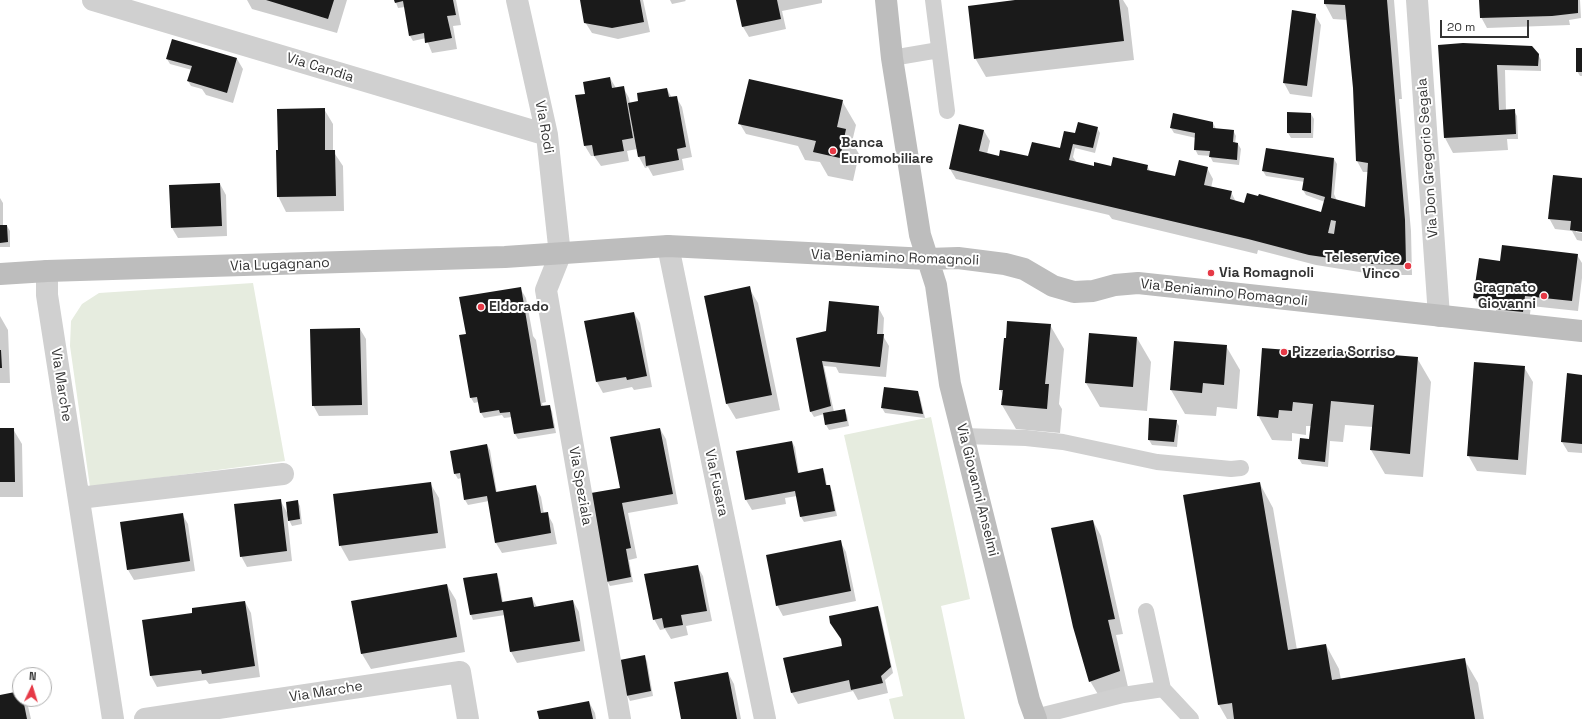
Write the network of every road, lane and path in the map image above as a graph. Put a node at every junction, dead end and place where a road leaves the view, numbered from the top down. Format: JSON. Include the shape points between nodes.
{"nodes":[{"id":1,"x":92,"y":0,"type":"edge"},
{"id":2,"x":517,"y":0,"type":"edge"},
{"id":3,"x":886,"y":0,"type":"edge"},
{"id":4,"x":933,"y":0,"type":"edge"},
{"id":5,"x":1417,"y":0,"type":"edge"},
{"id":6,"x":939,"y":50,"type":"junction"},
{"id":7,"x":892,"y":58,"type":"junction"},
{"id":8,"x":947,"y":111,"type":"dead end"},
{"id":9,"x":547,"y":135,"type":"junction"},
{"id":10,"x":668,"y":246,"type":"junction"},
{"id":11,"x":560,"y":255,"type":"junction"},
{"id":12,"x":928,"y":259,"type":"junction"},
{"id":13,"x":47,"y":272,"type":"junction"},
{"id":14,"x":0,"y":274,"type":"edge"},
{"id":15,"x":1438,"y":316,"type":"junction"},
{"id":16,"x":1582,"y":331,"type":"edge"},
{"id":17,"x":963,"y":436,"type":"junction"},
{"id":18,"x":1241,"y":468,"type":"dead end"},
{"id":19,"x":283,"y":474,"type":"dead end"},
{"id":20,"x":79,"y":498,"type":"junction"},
{"id":21,"x":1146,"y":611,"type":"dead end"},
{"id":22,"x":1163,"y":689,"type":"junction"},
{"id":23,"x":1035,"y":718,"type":"edge"},
{"id":24,"x":114,"y":719,"type":"edge"},
{"id":25,"x":145,"y":719,"type":"edge"},
{"id":26,"x":468,"y":719,"type":"edge"},
{"id":27,"x":620,"y":719,"type":"edge"},
{"id":28,"x":764,"y":719,"type":"edge"},
{"id":29,"x":1191,"y":719,"type":"edge"}],
"edges":[{"from":1,"to":9,"type":"street","name":"Via Candia"},
{"from":2,"to":9,"type":"street","name":"Via Rodi"},
{"from":3,"to":7,"type":"main road","name":"Via Giovanni Anselmi"},
{"from":4,"to":6,"type":"lane"},
{"from":5,"to":15,"type":"street","name":"Via Don Gregorio Segala"},
{"from":6,"to":7,"type":"lane"},
{"from":6,"to":8,"type":"lane"},
{"from":7,"to":12,"type":"main road","name":"Via Giovanni Anselmi","via":[[920,235]]},
{"from":9,"to":11,"type":"street","name":"Via Rodi"},
{"from":10,"to":11,"type":"main road","name":"Via Beniamino Romagnoli"},
{"from":10,"to":12,"type":"main road","name":"Via Beniamino Romagnoli"},
{"from":10,"to":28,"type":"street","name":"Via Fusara"},
{"from":11,"to":13,"type":"main road","name":"Via Lugagnano"},
{"from":11,"to":27,"type":"street","name":"Via Speziala","via":[[546,290]]},
{"from":12,"to":15,"type":"main road","name":"Via Beniamino Romagnoli","via":[[958,258],[1005,264],[1024,269],[1053,286],[1074,292],[1138,283]]},
{"from":12,"to":17,"type":"main road","name":"Via Giovanni Anselmi","via":[[936,284],[950,384]]},
{"from":13,"to":14,"type":"main road","name":"Via Lugagnano"},
{"from":13,"to":20,"type":"street","name":"Via Marche","via":[[47,295]]},
{"from":15,"to":16,"type":"main road","name":"Via Beniamino Romagnoli"},
{"from":17,"to":18,"type":"lane","via":[[1063,442],[1157,462]]},
{"from":17,"to":23,"type":"main road","name":"Via Giovanni Anselmi"},
{"from":19,"to":20,"type":"street"},
{"from":20,"to":24,"type":"street","name":"Via Marche"},
{"from":21,"to":22,"type":"lane"},
{"from":22,"to":23,"type":"lane","via":[[1123,695]]},
{"from":22,"to":29,"type":"lane"},
{"from":25,"to":26,"type":"street","name":"Via Marche","via":[[460,672]]}]}
